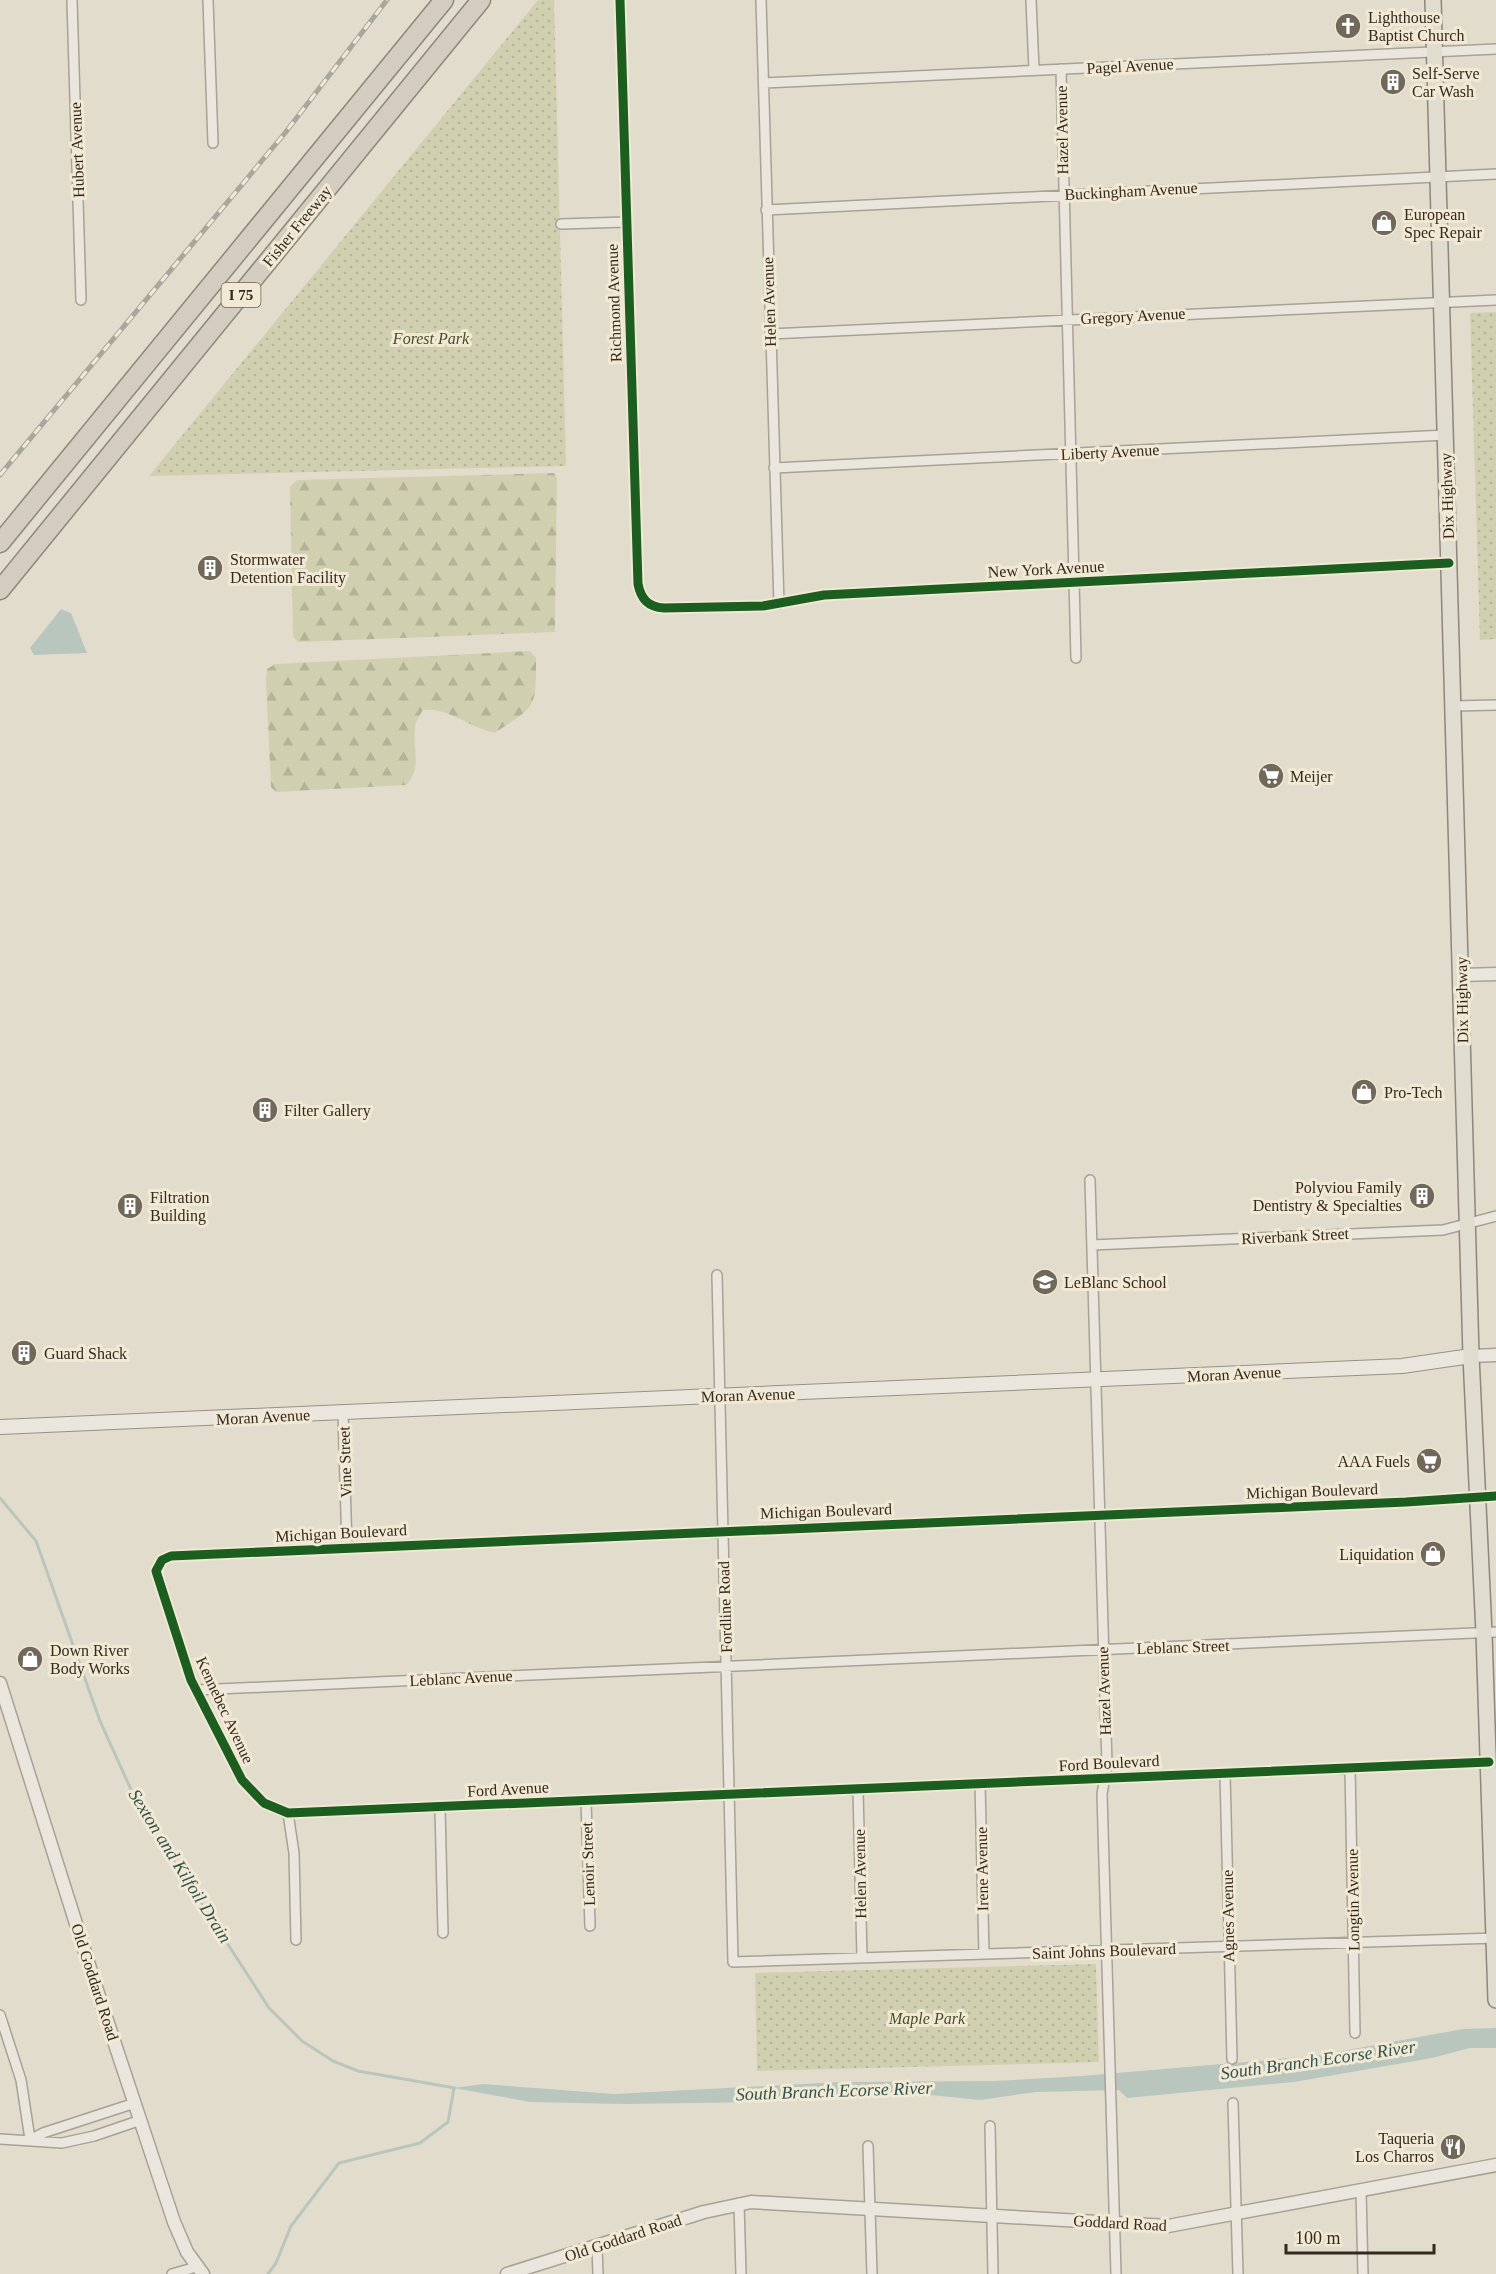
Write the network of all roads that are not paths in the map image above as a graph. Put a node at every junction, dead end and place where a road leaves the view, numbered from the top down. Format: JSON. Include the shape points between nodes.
{"nodes":[{"id":1,"x":72,"y":0,"type":"edge"},
{"id":2,"x":208,"y":0,"type":"edge"},
{"id":3,"x":444,"y":0,"type":"edge"},
{"id":4,"x":481,"y":0,"type":"edge"},
{"id":5,"x":620,"y":0,"type":"edge"},
{"id":6,"x":761,"y":0,"type":"edge"},
{"id":7,"x":1031,"y":0,"type":"edge"},
{"id":8,"x":1433,"y":0,"type":"edge"},
{"id":9,"x":1496,"y":49,"type":"edge"},
{"id":10,"x":1434,"y":51,"type":"junction"},
{"id":11,"x":1061,"y":69,"type":"junction"},
{"id":12,"x":1034,"y":70,"type":"junction"},
{"id":13,"x":764,"y":83,"type":"junction"},
{"id":14,"x":213,"y":143,"type":"dead end"},
{"id":15,"x":1496,"y":174,"type":"edge"},
{"id":16,"x":1438,"y":176,"type":"junction"},
{"id":17,"x":1063,"y":195,"type":"junction"},
{"id":18,"x":766,"y":210,"type":"junction"},
{"id":19,"x":626,"y":222,"type":"junction"},
{"id":20,"x":561,"y":224,"type":"dead end"},
{"id":21,"x":81,"y":300,"type":"dead end"},
{"id":22,"x":1496,"y":300,"type":"edge"},
{"id":23,"x":1442,"y":301,"type":"junction"},
{"id":24,"x":1066,"y":320,"type":"junction"},
{"id":25,"x":770,"y":334,"type":"junction"},
{"id":26,"x":1446,"y":435,"type":"junction"},
{"id":27,"x":1071,"y":454,"type":"junction"},
{"id":28,"x":774,"y":468,"type":"junction"},
{"id":29,"x":0,"y":543,"type":"edge"},
{"id":30,"x":1449,"y":563,"type":"junction"},
{"id":31,"x":1074,"y":582,"type":"junction"},
{"id":32,"x":0,"y":590,"type":"edge"},
{"id":33,"x":646,"y":602,"type":"joint"},
{"id":34,"x":779,"y":604,"type":"junction"},
{"id":35,"x":1076,"y":658,"type":"dead end"},
{"id":36,"x":1496,"y":705,"type":"edge"},
{"id":37,"x":1454,"y":706,"type":"junction"},
{"id":38,"x":1496,"y":974,"type":"edge"},
{"id":39,"x":1461,"y":975,"type":"junction"},
{"id":40,"x":1090,"y":1180,"type":"dead end"},
{"id":41,"x":1496,"y":1216,"type":"edge"},
{"id":42,"x":1467,"y":1224,"type":"junction"},
{"id":43,"x":1092,"y":1245,"type":"junction"},
{"id":44,"x":717,"y":1275,"type":"dead end"},
{"id":45,"x":1496,"y":1355,"type":"edge"},
{"id":46,"x":1471,"y":1356,"type":"junction"},
{"id":47,"x":1096,"y":1380,"type":"junction"},
{"id":48,"x":719,"y":1396,"type":"junction"},
{"id":49,"x":343,"y":1413,"type":"junction"},
{"id":50,"x":0,"y":1427,"type":"edge"},
{"id":51,"x":1496,"y":1496,"type":"edge"},
{"id":52,"x":1478,"y":1498,"type":"junction"},
{"id":53,"x":1099,"y":1515,"type":"junction"},
{"id":54,"x":723,"y":1530,"type":"junction"},
{"id":55,"x":347,"y":1548,"type":"junction"},
{"id":56,"x":159,"y":1562,"type":"joint"},
{"id":57,"x":1490,"y":1633,"type":"edge"},
{"id":58,"x":1102,"y":1650,"type":"junction"},
{"id":59,"x":727,"y":1666,"type":"junction"},
{"id":60,"x":0,"y":1683,"type":"edge"},
{"id":61,"x":196,"y":1690,"type":"junction"},
{"id":62,"x":1489,"y":1762,"type":"junction"},
{"id":63,"x":1350,"y":1768,"type":"junction"},
{"id":64,"x":1225,"y":1773,"type":"junction"},
{"id":65,"x":1105,"y":1778,"type":"junction"},
{"id":66,"x":980,"y":1784,"type":"junction"},
{"id":67,"x":858,"y":1789,"type":"junction"},
{"id":68,"x":1493,"y":1793,"type":"edge"},
{"id":69,"x":730,"y":1794,"type":"junction"},
{"id":70,"x":586,"y":1801,"type":"junction"},
{"id":71,"x":440,"y":1808,"type":"junction"},
{"id":72,"x":288,"y":1813,"type":"junction"},
{"id":73,"x":590,"y":1926,"type":"dead end"},
{"id":74,"x":443,"y":1934,"type":"dead end"},
{"id":75,"x":1495,"y":1938,"type":"edge"},
{"id":76,"x":296,"y":1940,"type":"dead end"},
{"id":77,"x":732,"y":1940,"type":"joint"},
{"id":78,"x":1354,"y":1943,"type":"junction"},
{"id":79,"x":1229,"y":1947,"type":"junction"},
{"id":80,"x":1106,"y":1950,"type":"junction"},
{"id":81,"x":984,"y":1954,"type":"junction"},
{"id":82,"x":862,"y":1958,"type":"junction"},
{"id":83,"x":1496,"y":2000,"type":"edge"},
{"id":84,"x":0,"y":2015,"type":"edge"},
{"id":85,"x":1355,"y":2033,"type":"dead end"},
{"id":86,"x":1232,"y":2059,"type":"dead end"},
{"id":87,"x":135,"y":2103,"type":"junction"},
{"id":88,"x":1233,"y":2103,"type":"dead end"},
{"id":89,"x":88,"y":2119,"type":"junction"},
{"id":90,"x":141,"y":2120,"type":"junction"},
{"id":91,"x":990,"y":2126,"type":"dead end"},
{"id":92,"x":94,"y":2136,"type":"junction"},
{"id":93,"x":0,"y":2139,"type":"edge"},
{"id":94,"x":31,"y":2139,"type":"junction"},
{"id":95,"x":868,"y":2146,"type":"dead end"},
{"id":96,"x":1496,"y":2165,"type":"edge"},
{"id":97,"x":1361,"y":2191,"type":"junction"},
{"id":98,"x":739,"y":2203,"type":"junction"},
{"id":99,"x":870,"y":2209,"type":"junction"},
{"id":100,"x":1236,"y":2214,"type":"junction"},
{"id":101,"x":992,"y":2216,"type":"junction"},
{"id":102,"x":1114,"y":2223,"type":"junction"},
{"id":103,"x":597,"y":2246,"type":"junction"},
{"id":104,"x":199,"y":2271,"type":"edge"},
{"id":105,"x":172,"y":2274,"type":"edge"},
{"id":106,"x":507,"y":2274,"type":"edge"},
{"id":107,"x":598,"y":2274,"type":"edge"},
{"id":108,"x":741,"y":2274,"type":"edge"},
{"id":109,"x":872,"y":2274,"type":"edge"},
{"id":110,"x":993,"y":2274,"type":"edge"},
{"id":111,"x":1116,"y":2274,"type":"edge"},
{"id":112,"x":1238,"y":2274,"type":"edge"},
{"id":113,"x":1363,"y":2274,"type":"edge"}],
"edges":[{"from":1,"to":21,"type":"street","name":"Hubert Avenue"},
{"from":2,"to":14,"type":"street"},
{"from":3,"to":29,"type":"highway","name":"Fisher Freeway","number":"I 75"},
{"from":4,"to":32,"type":"highway","name":"Fisher Freeway","number":"I 75"},
{"from":5,"to":19,"type":"street","name":"Richmond Avenue"},
{"from":6,"to":13,"type":"street","name":"Helen Avenue"},
{"from":7,"to":12,"type":"street","name":"Hazel Avenue"},
{"from":8,"to":10,"type":"main road","name":"Dix Highway"},
{"from":9,"to":10,"type":"street","name":"Pagel Avenue"},
{"from":10,"to":11,"type":"street","name":"Pagel Avenue"},
{"from":10,"to":16,"type":"main road","name":"Dix Highway"},
{"from":11,"to":12,"type":"street","name":"Pagel Avenue"},
{"from":11,"to":17,"type":"street","name":"Hazel Avenue"},
{"from":12,"to":13,"type":"street","name":"Pagel Avenue"},
{"from":13,"to":18,"type":"street","name":"Helen Avenue"},
{"from":15,"to":16,"type":"street","name":"Buckingham Avenue"},
{"from":16,"to":17,"type":"street","name":"Buckingham Avenue"},
{"from":16,"to":23,"type":"main road","name":"Dix Highway"},
{"from":17,"to":18,"type":"street","name":"Buckingham Avenue"},
{"from":17,"to":24,"type":"street","name":"Hazel Avenue"},
{"from":18,"to":25,"type":"street","name":"Helen Avenue"},
{"from":19,"to":20,"type":"street"},
{"from":19,"to":33,"type":"street","name":"Richmond Avenue","via":[[638,584]]},
{"from":22,"to":23,"type":"street","name":"Gregory Avenue"},
{"from":23,"to":24,"type":"street","name":"Gregory Avenue"},
{"from":23,"to":26,"type":"main road","name":"Dix Highway"},
{"from":24,"to":25,"type":"street","name":"Gregory Avenue"},
{"from":24,"to":27,"type":"street","name":"Hazel Avenue"},
{"from":25,"to":28,"type":"street","name":"Helen Avenue"},
{"from":26,"to":27,"type":"street","name":"Liberty Avenue"},
{"from":26,"to":30,"type":"main road","name":"Dix Highway"},
{"from":27,"to":28,"type":"street","name":"Liberty Avenue"},
{"from":27,"to":31,"type":"street","name":"Hazel Avenue"},
{"from":28,"to":34,"type":"street","name":"Helen Avenue"},
{"from":30,"to":31,"type":"street","name":"New York Avenue"},
{"from":30,"to":37,"type":"main road","name":"Dix Highway"},
{"from":31,"to":34,"type":"street","name":"New York Avenue","via":[[824,595]]},
{"from":31,"to":35,"type":"street","name":"Hazel Avenue"},
{"from":33,"to":34,"type":"street","name":"New York Avenue","via":[[664,608]]},
{"from":36,"to":37,"type":"street"},
{"from":37,"to":39,"type":"main road","name":"Dix Highway"},
{"from":38,"to":39,"type":"street"},
{"from":39,"to":42,"type":"main road","name":"Dix Highway"},
{"from":40,"to":43,"type":"street","name":"Hazel Avenue"},
{"from":41,"to":42,"type":"street","name":"Riverbank Street"},
{"from":42,"to":43,"type":"street","name":"Riverbank Street","via":[[1443,1230]]},
{"from":42,"to":46,"type":"main road","name":"Dix Highway"},
{"from":43,"to":47,"type":"street","name":"Hazel Avenue"},
{"from":44,"to":48,"type":"street","name":"Fordline Road"},
{"from":45,"to":46,"type":"street","name":"Moran Avenue"},
{"from":46,"to":47,"type":"main road","name":"Moran Avenue","via":[[1408,1366]]},
{"from":46,"to":52,"type":"main road","name":"Dix Highway"},
{"from":47,"to":48,"type":"main road","name":"Moran Avenue"},
{"from":47,"to":53,"type":"street","name":"Hazel Avenue"},
{"from":48,"to":49,"type":"main road","name":"Moran Avenue"},
{"from":48,"to":54,"type":"street","name":"Fordline Road"},
{"from":49,"to":50,"type":"main road","name":"Moran Avenue"},
{"from":49,"to":55,"type":"street","name":"Vine Street"},
{"from":51,"to":52,"type":"street","name":"Michigan Boulevard"},
{"from":52,"to":53,"type":"street","name":"Michigan Boulevard"},
{"from":52,"to":57,"type":"main road","name":"Dix Highway"},
{"from":53,"to":54,"type":"street","name":"Michigan Boulevard"},
{"from":53,"to":58,"type":"street","name":"Hazel Avenue"},
{"from":54,"to":55,"type":"street","name":"Michigan Boulevard"},
{"from":54,"to":59,"type":"street","name":"Fordline Road"},
{"from":55,"to":56,"type":"street","name":"Michigan Boulevard","via":[[171,1556]]},
{"from":56,"to":61,"type":"street","name":"Kennebec Avenue","via":[[157,1576]]},
{"from":57,"to":58,"type":"street","name":"Leblanc Street"},
{"from":57,"to":62,"type":"main road","name":"Dix Highway"},
{"from":58,"to":59,"type":"street","name":"Leblanc Street"},
{"from":58,"to":65,"type":"street","name":"Hazel Avenue"},
{"from":59,"to":61,"type":"street","name":"Leblanc Avenue"},
{"from":59,"to":69,"type":"street","name":"Fordline Road"},
{"from":60,"to":87,"type":"street","name":"Old Goddard Road"},
{"from":61,"to":72,"type":"street","name":"Kennebec Avenue","via":[[247,1787],[264,1803]]},
{"from":62,"to":63,"type":"street","name":"Ford Boulevard"},
{"from":62,"to":68,"type":"main road","name":"Dix Highway"},
{"from":63,"to":64,"type":"street","name":"Ford Boulevard"},
{"from":63,"to":78,"type":"street","name":"Longtin Avenue"},
{"from":64,"to":65,"type":"street","name":"Ford Boulevard"},
{"from":64,"to":79,"type":"street","name":"Agnes Avenue"},
{"from":65,"to":66,"type":"street","name":"Ford Boulevard"},
{"from":65,"to":80,"type":"street","name":"Hazel Avenue","via":[[1102,1794]]},
{"from":66,"to":67,"type":"street","name":"Ford Boulevard"},
{"from":66,"to":81,"type":"street","name":"Irene Avenue"},
{"from":67,"to":69,"type":"street","name":"Ford Boulevard"},
{"from":67,"to":82,"type":"street","name":"Helen Avenue"},
{"from":68,"to":75,"type":"main road","name":"Dix Highway"},
{"from":69,"to":70,"type":"street","name":"Ford Avenue"},
{"from":69,"to":77,"type":"street","name":"Fordline Road"},
{"from":70,"to":71,"type":"street","name":"Ford Avenue"},
{"from":70,"to":73,"type":"street","name":"Lenoir Street"},
{"from":71,"to":72,"type":"street","name":"Ford Avenue"},
{"from":71,"to":74,"type":"street"},
{"from":72,"to":76,"type":"street","via":[[294,1853]]},
{"from":75,"to":78,"type":"street","name":"Saint Johns Boulevard"},
{"from":75,"to":83,"type":"main road","name":"Dix Highway"},
{"from":77,"to":82,"type":"street","name":"Saint Johns Boulevard","via":[[734,1962]]},
{"from":78,"to":79,"type":"street","name":"Saint Johns Boulevard"},
{"from":78,"to":85,"type":"street","name":"Longtin Avenue"},
{"from":79,"to":80,"type":"street","name":"Saint Johns Boulevard"},
{"from":79,"to":86,"type":"street","name":"Agnes Avenue"},
{"from":80,"to":81,"type":"street","name":"Saint Johns Boulevard"},
{"from":80,"to":102,"type":"street","name":"Hazel Avenue"},
{"from":81,"to":82,"type":"street","name":"Saint Johns Boulevard"},
{"from":84,"to":94,"type":"street","via":[[21,2080]]},
{"from":87,"to":89,"type":"street"},
{"from":87,"to":90,"type":"street","name":"Old Goddard Road"},
{"from":88,"to":100,"type":"street"},
{"from":89,"to":92,"type":"street"},
{"from":89,"to":94,"type":"street"},
{"from":90,"to":92,"type":"street"},
{"from":90,"to":104,"type":"street","name":"Old Goddard Road","via":[[174,2222]]},
{"from":91,"to":101,"type":"street"},
{"from":92,"to":94,"type":"street","via":[[62,2143]]},
{"from":93,"to":94,"type":"street"},
{"from":95,"to":99,"type":"street"},
{"from":96,"to":97,"type":"street","name":"Goddard Road"},
{"from":97,"to":100,"type":"street","name":"Goddard Road"},
{"from":97,"to":113,"type":"street"},
{"from":98,"to":99,"type":"street","name":"Goddard Road"},
{"from":98,"to":103,"type":"street","name":"Old Goddard Road"},
{"from":98,"to":108,"type":"street"},
{"from":99,"to":101,"type":"street","name":"Goddard Road"},
{"from":99,"to":109,"type":"street"},
{"from":100,"to":102,"type":"street","name":"Goddard Road","via":[[1168,2226]]},
{"from":100,"to":112,"type":"street"},
{"from":101,"to":102,"type":"street","name":"Goddard Road"},
{"from":101,"to":110,"type":"street"},
{"from":102,"to":111,"type":"street","name":"Hazel Avenue"},
{"from":103,"to":106,"type":"street","name":"Old Goddard Road"},
{"from":103,"to":107,"type":"street"},
{"from":104,"to":105,"type":"street"}]}
